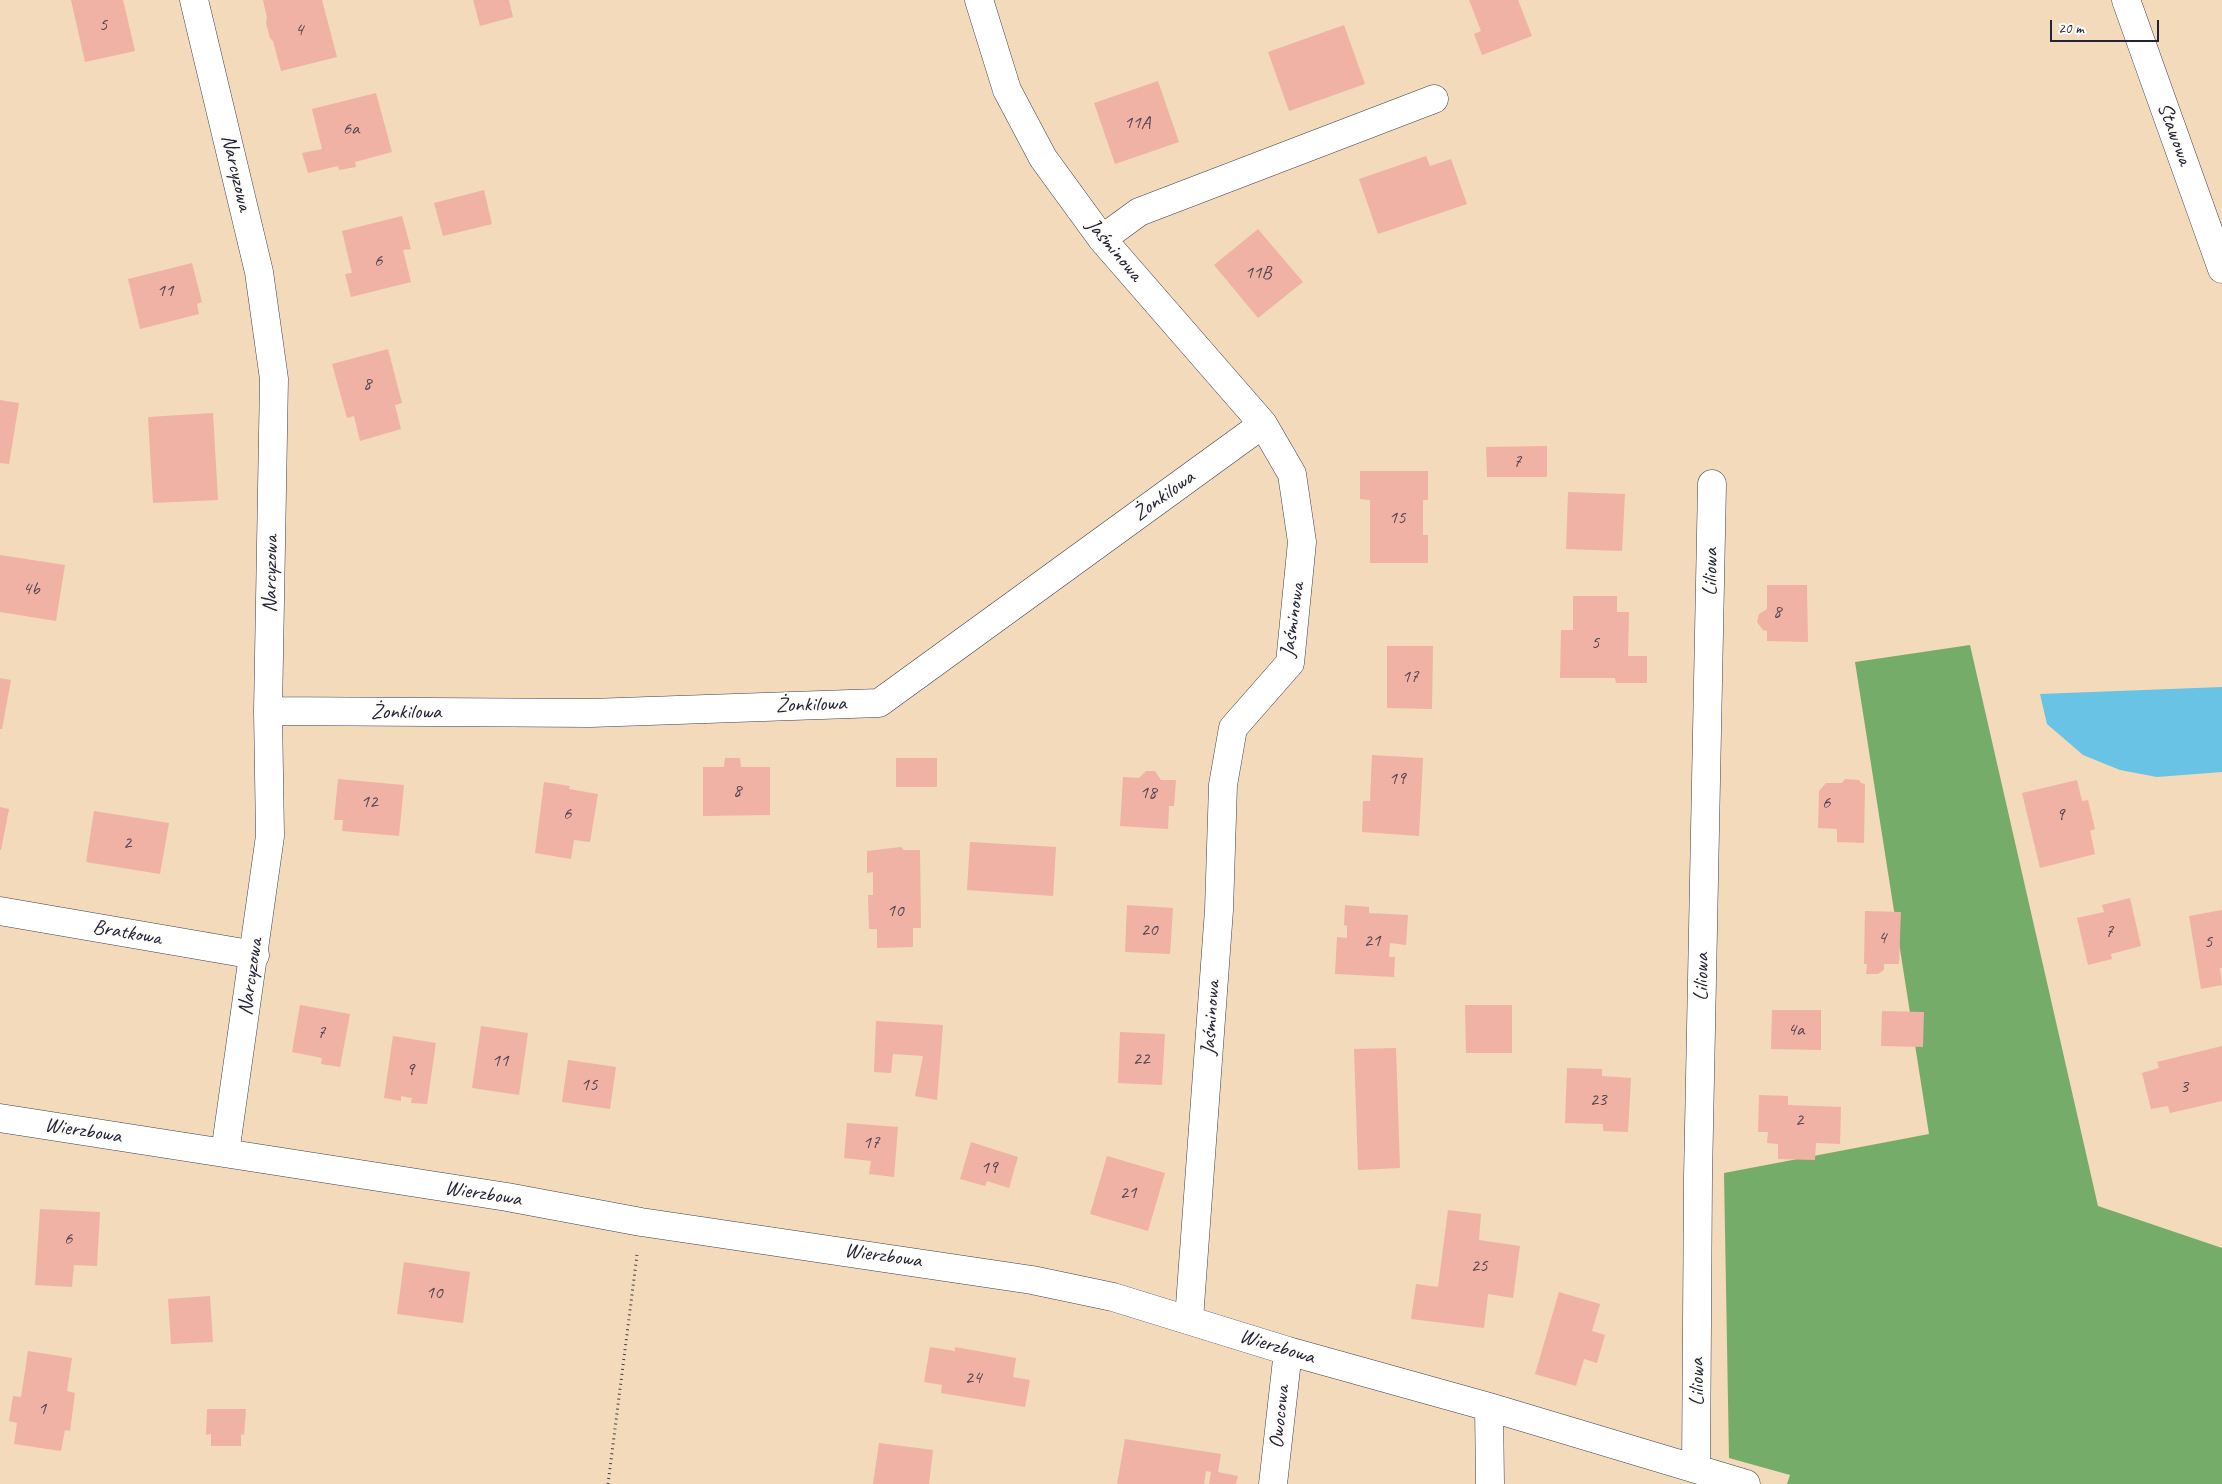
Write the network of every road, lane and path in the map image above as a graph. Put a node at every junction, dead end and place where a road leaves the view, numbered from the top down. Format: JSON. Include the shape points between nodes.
{"nodes":[{"id":1,"x":194,"y":0,"type":"edge"},
{"id":2,"x":979,"y":0,"type":"edge"},
{"id":3,"x":2126,"y":0,"type":"edge"},
{"id":4,"x":1434,"y":99,"type":"dead end"},
{"id":5,"x":1102,"y":239,"type":"junction"},
{"id":6,"x":2222,"y":269,"type":"edge"},
{"id":7,"x":1263,"y":424,"type":"junction"},
{"id":8,"x":1712,"y":484,"type":"dead end"},
{"id":9,"x":268,"y":711,"type":"junction"},
{"id":10,"x":0,"y":911,"type":"edge"},
{"id":11,"x":255,"y":955,"type":"junction"},
{"id":12,"x":0,"y":1118,"type":"edge"},
{"id":13,"x":226,"y":1153,"type":"junction"},
{"id":14,"x":641,"y":1222,"type":"junction"},
{"id":15,"x":1189,"y":1319,"type":"junction"},
{"id":16,"x":1288,"y":1351,"type":"junction"},
{"id":17,"x":1489,"y":1407,"type":"junction"},
{"id":18,"x":1696,"y":1469,"type":"junction"},
{"id":19,"x":608,"y":1484,"type":"edge"},
{"id":20,"x":1273,"y":1484,"type":"edge"},
{"id":21,"x":1490,"y":1484,"type":"edge"},
{"id":22,"x":1746,"y":1484,"type":"edge"}],
"edges":[{"from":1,"to":9,"type":"street","name":"Narcyzowa","via":[[259,272],[274,379]]},
{"from":2,"to":5,"type":"street","name":"Jaśminowa","via":[[1007,90],[1043,158]]},
{"from":3,"to":6,"type":"street","name":"Stawowa"},
{"from":4,"to":5,"type":"street","via":[[1139,212]]},
{"from":5,"to":7,"type":"street","name":"Jaśminowa"},
{"from":7,"to":9,"type":"street","name":"Żonkilowa","via":[[879,703],[591,713]]},
{"from":7,"to":15,"type":"street","name":"Jaśminowa","via":[[1292,474],[1302,542],[1290,663],[1233,728],[1223,785],[1219,910]]},
{"from":8,"to":18,"type":"street","name":"Liliowa","via":[[1698,1177]]},
{"from":9,"to":11,"type":"street","name":"Narcyzowa","via":[[270,836]]},
{"from":10,"to":11,"type":"street","name":"Bratkowa"},
{"from":11,"to":13,"type":"street","name":"Narcyzowa"},
{"from":12,"to":13,"type":"street","name":"Wierzbowa"},
{"from":13,"to":14,"type":"street","name":"Wierzbowa","via":[[507,1197]]},
{"from":14,"to":15,"type":"street","name":"Wierzbowa","via":[[1032,1280],[1113,1297]]},
{"from":14,"to":19,"type":"path"},
{"from":15,"to":16,"type":"street","name":"Wierzbowa"},
{"from":16,"to":17,"type":"street","name":"Wierzbowa"},
{"from":16,"to":20,"type":"street","name":"Owocowa"},
{"from":17,"to":18,"type":"street","name":"Wierzbowa"},
{"from":17,"to":21,"type":"street"},
{"from":18,"to":22,"type":"street","name":"Wierzbowa"}]}
